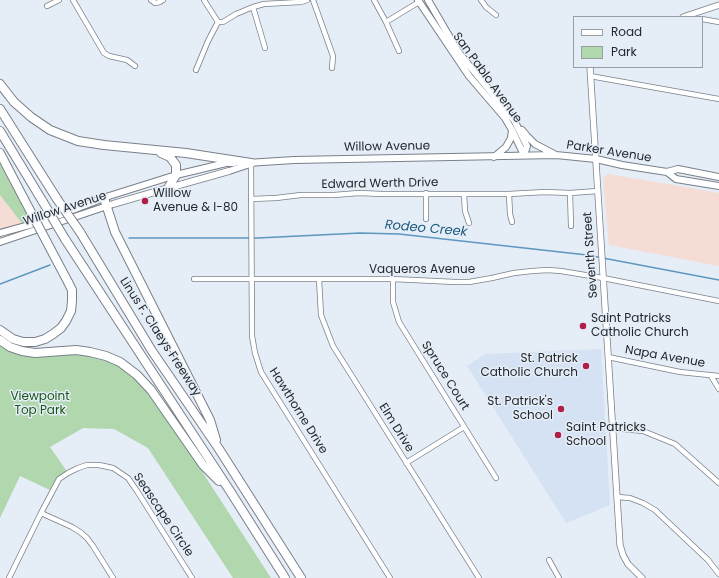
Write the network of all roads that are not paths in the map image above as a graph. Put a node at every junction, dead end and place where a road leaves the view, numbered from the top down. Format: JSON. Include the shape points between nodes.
{"nodes":[{"id":1,"x":59,"y":0,"type":"edge"},
{"id":2,"x":73,"y":0,"type":"edge"},
{"id":3,"x":151,"y":0,"type":"edge"},
{"id":4,"x":164,"y":0,"type":"edge"},
{"id":5,"x":204,"y":0,"type":"edge"},
{"id":6,"x":307,"y":0,"type":"edge"},
{"id":7,"x":312,"y":0,"type":"edge"},
{"id":8,"x":374,"y":0,"type":"edge"},
{"id":9,"x":428,"y":0,"type":"edge"},
{"id":10,"x":481,"y":0,"type":"edge"},
{"id":11,"x":418,"y":1,"type":"edge"},
{"id":12,"x":719,"y":5,"type":"edge"},
{"id":13,"x":47,"y":6,"type":"dead end"},
{"id":14,"x":253,"y":8,"type":"junction"},
{"id":15,"x":496,"y":15,"type":"dead end"},
{"id":16,"x":685,"y":16,"type":"edge"},
{"id":17,"x":703,"y":19,"type":"edge"},
{"id":18,"x":218,"y":22,"type":"junction"},
{"id":19,"x":386,"y":22,"type":"junction"},
{"id":20,"x":719,"y":22,"type":"edge"},
{"id":21,"x":265,"y":48,"type":"dead end"},
{"id":22,"x":399,"y":51,"type":"dead end"},
{"id":23,"x":135,"y":66,"type":"dead end"},
{"id":24,"x":332,"y":68,"type":"dead end"},
{"id":25,"x":590,"y":68,"type":"edge"},
{"id":26,"x":196,"y":70,"type":"dead end"},
{"id":27,"x":590,"y":76,"type":"junction"},
{"id":28,"x":0,"y":84,"type":"edge"},
{"id":29,"x":719,"y":100,"type":"edge"},
{"id":30,"x":0,"y":109,"type":"edge"},
{"id":31,"x":514,"y":120,"type":"junction"},
{"id":32,"x":512,"y":130,"type":"junction"},
{"id":33,"x":0,"y":132,"type":"edge"},
{"id":34,"x":155,"y":150,"type":"junction"},
{"id":35,"x":0,"y":153,"type":"edge"},
{"id":36,"x":524,"y":155,"type":"junction"},
{"id":37,"x":556,"y":155,"type":"junction"},
{"id":38,"x":494,"y":156,"type":"junction"},
{"id":39,"x":596,"y":159,"type":"junction"},
{"id":40,"x":251,"y":163,"type":"junction"},
{"id":41,"x":667,"y":172,"type":"junction"},
{"id":42,"x":176,"y":175,"type":"junction"},
{"id":43,"x":719,"y":176,"type":"edge"},
{"id":44,"x":719,"y":186,"type":"edge"},
{"id":45,"x":168,"y":188,"type":"junction"},
{"id":46,"x":598,"y":191,"type":"junction"},
{"id":47,"x":570,"y":192,"type":"junction"},
{"id":48,"x":426,"y":193,"type":"junction"},
{"id":49,"x":464,"y":194,"type":"junction"},
{"id":50,"x":509,"y":194,"type":"junction"},
{"id":51,"x":251,"y":199,"type":"junction"},
{"id":52,"x":105,"y":203,"type":"junction"},
{"id":53,"x":426,"y":218,"type":"dead end"},
{"id":54,"x":512,"y":222,"type":"dead end"},
{"id":55,"x":469,"y":223,"type":"dead end"},
{"id":56,"x":571,"y":226,"type":"dead end"},
{"id":57,"x":0,"y":233,"type":"edge"},
{"id":58,"x":0,"y":242,"type":"edge"},
{"id":59,"x":603,"y":278,"type":"junction"},
{"id":60,"x":194,"y":279,"type":"dead end"},
{"id":61,"x":252,"y":279,"type":"junction"},
{"id":62,"x":319,"y":279,"type":"junction"},
{"id":63,"x":394,"y":279,"type":"junction"},
{"id":64,"x":719,"y":301,"type":"edge"},
{"id":65,"x":0,"y":330,"type":"edge"},
{"id":66,"x":0,"y":340,"type":"edge"},
{"id":67,"x":608,"y":357,"type":"junction"},
{"id":68,"x":711,"y":376,"type":"junction"},
{"id":69,"x":719,"y":376,"type":"edge"},
{"id":70,"x":719,"y":389,"type":"edge"},
{"id":71,"x":464,"y":427,"type":"junction"},
{"id":72,"x":613,"y":428,"type":"junction"},
{"id":73,"x":219,"y":448,"type":"junction"},
{"id":74,"x":406,"y":463,"type":"junction"},
{"id":75,"x":496,"y":478,"type":"dead end"},
{"id":76,"x":719,"y":483,"type":"edge"},
{"id":77,"x":230,"y":492,"type":"junction"},
{"id":78,"x":617,"y":497,"type":"junction"},
{"id":79,"x":41,"y":513,"type":"junction"},
{"id":80,"x":549,"y":560,"type":"dead end"},
{"id":81,"x":719,"y":574,"type":"edge"},
{"id":82,"x":9,"y":578,"type":"edge"},
{"id":83,"x":113,"y":578,"type":"edge"},
{"id":84,"x":192,"y":578,"type":"edge"},
{"id":85,"x":285,"y":578,"type":"edge"},
{"id":86,"x":300,"y":578,"type":"edge"},
{"id":87,"x":390,"y":578,"type":"edge"},
{"id":88,"x":479,"y":578,"type":"edge"},
{"id":89,"x":559,"y":578,"type":"edge"},
{"id":90,"x":642,"y":578,"type":"edge"}],
"edges":[{"from":1,"to":13,"type":"street"},
{"from":2,"to":23,"type":"street","via":[[104,53],[127,60]]},
{"from":3,"to":4,"type":"street","via":[[155,3]]},
{"from":5,"to":18,"type":"street"},
{"from":6,"to":14,"type":"street","via":[[264,4]]},
{"from":7,"to":24,"type":"street","via":[[333,56]]},
{"from":8,"to":19,"type":"street"},
{"from":9,"to":31,"type":"main road","name":"San Pablo Avenue","via":[[459,53]]},
{"from":10,"to":15,"type":"street"},
{"from":11,"to":19,"type":"street"},
{"from":11,"to":32,"type":"main road","name":"San Pablo Avenue","via":[[469,76],[492,101]]},
{"from":12,"to":16,"type":"street"},
{"from":14,"to":18,"type":"street"},
{"from":14,"to":21,"type":"street"},
{"from":17,"to":20,"type":"street"},
{"from":18,"to":26,"type":"street"},
{"from":19,"to":22,"type":"street"},
{"from":25,"to":27,"type":"street","name":"Seventh Street"},
{"from":27,"to":29,"type":"street"},
{"from":27,"to":39,"type":"street","name":"Seventh Street"},
{"from":28,"to":34,"type":"highway","via":[[14,102],[31,117],[64,136],[104,145]]},
{"from":30,"to":73,"type":"highway","name":"Linus F. Claeys Freeway","bridge":true,"via":[[80,232],[152,351]]},
{"from":31,"to":36,"type":"main road","name":"San Pablo Avenue","via":[[527,146]]},
{"from":31,"to":37,"type":"main road","via":[[536,144]]},
{"from":32,"to":36,"type":"main road","name":"San Pablo Avenue"},
{"from":32,"to":38,"type":"main road","via":[[506,147]]},
{"from":33,"to":77,"type":"highway","bridge":true},
{"from":34,"to":40,"type":"highway"},
{"from":34,"to":42,"type":"highway","via":[[170,157],[176,165]]},
{"from":35,"to":65,"type":"highway","bridge":true,"via":[[72,290],[72,302],[66,321],[54,334],[35,342],[23,342]]},
{"from":36,"to":37,"type":"main road","name":"Parker Avenue"},
{"from":36,"to":38,"type":"main road","name":"Willow Avenue"},
{"from":37,"to":39,"type":"main road","name":"Parker Avenue"},
{"from":38,"to":40,"type":"main road","name":"Willow Avenue"},
{"from":39,"to":41,"type":"main road","name":"Parker Avenue"},
{"from":39,"to":46,"type":"street","name":"Seventh Street"},
{"from":40,"to":42,"type":"main road","name":"Willow Avenue","via":[[226,163]]},
{"from":40,"to":45,"type":"main road","name":"Willow Avenue","via":[[229,172]]},
{"from":40,"to":51,"type":"street","name":"Hawthorne Drive"},
{"from":41,"to":43,"type":"main road","name":"Parker Avenue","via":[[678,169]]},
{"from":41,"to":44,"type":"main road","name":"Parker Avenue","via":[[676,179]]},
{"from":42,"to":45,"type":"highway"},
{"from":42,"to":52,"type":"main road","name":"Willow Avenue"},
{"from":45,"to":52,"type":"main road","name":"Willow Avenue"},
{"from":46,"to":47,"type":"street","name":"Edward Werth Drive"},
{"from":46,"to":59,"type":"street","name":"Seventh Street"},
{"from":47,"to":50,"type":"street","name":"Edward Werth Drive"},
{"from":47,"to":56,"type":"street"},
{"from":48,"to":49,"type":"street","name":"Edward Werth Drive"},
{"from":48,"to":51,"type":"street","name":"Edward Werth Drive","via":[[359,193]]},
{"from":48,"to":53,"type":"street"},
{"from":49,"to":50,"type":"street","name":"Edward Werth Drive"},
{"from":49,"to":55,"type":"street"},
{"from":50,"to":54,"type":"street"},
{"from":51,"to":61,"type":"street","name":"Hawthorne Drive"},
{"from":52,"to":57,"type":"main road","name":"Willow Avenue"},
{"from":52,"to":58,"type":"main road","name":"Willow Avenue"},
{"from":52,"to":73,"type":"highway","via":[[116,232],[210,420]]},
{"from":59,"to":63,"type":"street","name":"Vaqueros Avenue","via":[[562,271],[532,270],[469,282]]},
{"from":59,"to":64,"type":"street","name":"Vaqueros Avenue"},
{"from":59,"to":67,"type":"street","name":"Seventh Street"},
{"from":60,"to":61,"type":"street","name":"Vaqueros Avenue"},
{"from":61,"to":62,"type":"street","name":"Vaqueros Avenue"},
{"from":61,"to":87,"type":"street","name":"Hawthorne Drive","via":[[252,336],[262,372]]},
{"from":62,"to":63,"type":"street","name":"Vaqueros Avenue"},
{"from":62,"to":74,"type":"street","name":"Elm Drive","via":[[321,315],[333,346]]},
{"from":63,"to":71,"type":"street","name":"Spruce Court","via":[[393,302],[399,322]]},
{"from":66,"to":77,"type":"highway","via":[[22,352],[35,354],[76,350],[106,356],[120,362],[151,390],[203,465]]},
{"from":67,"to":68,"type":"street","name":"Napa Avenue"},
{"from":67,"to":72,"type":"street","name":"Seventh Street"},
{"from":68,"to":69,"type":"street","name":"Napa Avenue"},
{"from":68,"to":70,"type":"street"},
{"from":71,"to":74,"type":"street"},
{"from":71,"to":75,"type":"street","name":"Spruce Court"},
{"from":72,"to":76,"type":"street","via":[[643,431],[675,444]]},
{"from":72,"to":78,"type":"street","name":"Seventh Street"},
{"from":73,"to":86,"type":"highway","name":"Linus F. Claeys Freeway"},
{"from":74,"to":88,"type":"street","name":"Elm Drive"},
{"from":77,"to":85,"type":"highway"},
{"from":78,"to":81,"type":"street","via":[[630,498],[655,510],[708,560]]},
{"from":78,"to":90,"type":"street","name":"Seventh Street","via":[[620,545],[628,564]]},
{"from":79,"to":82,"type":"street","name":"Seascape Circle"},
{"from":79,"to":83,"type":"street","via":[[72,527],[87,538]]},
{"from":79,"to":84,"type":"street","name":"Seascape Circle","via":[[58,479],[87,466],[99,464],[113,468],[128,478],[138,490]]},
{"from":80,"to":89,"type":"street"}]}
